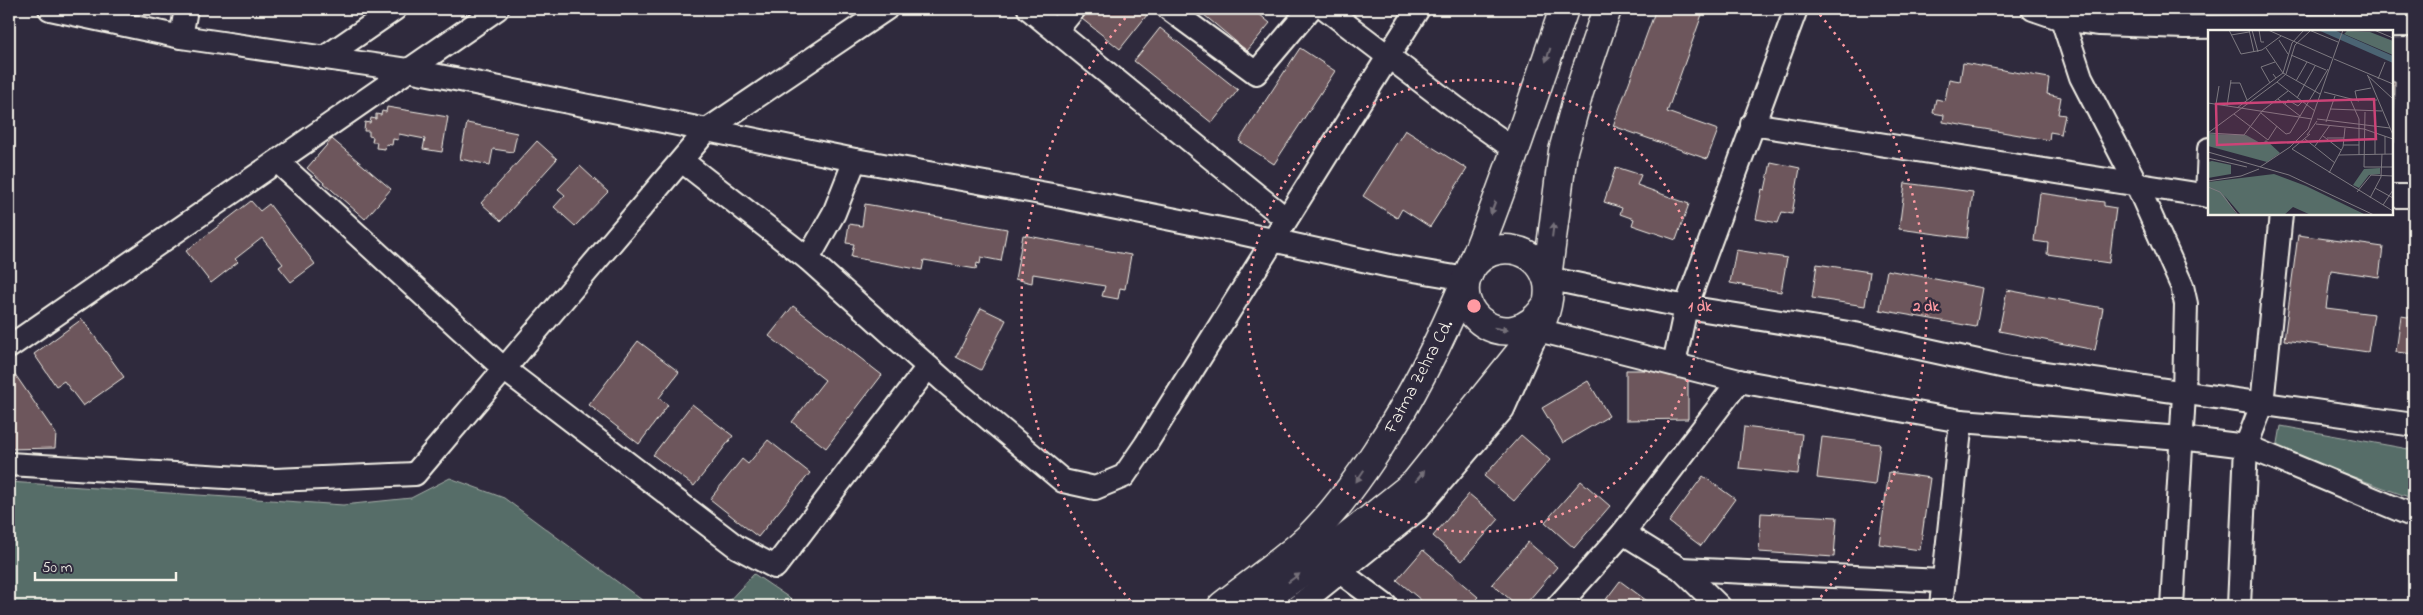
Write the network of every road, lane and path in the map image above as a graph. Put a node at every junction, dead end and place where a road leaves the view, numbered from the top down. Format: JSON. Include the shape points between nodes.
{"nodes":[{"id":1,"x":50,"y":9,"type":"edge"},
{"id":2,"x":186,"y":9,"type":"edge"},
{"id":3,"x":395,"y":9,"type":"edge"},
{"id":4,"x":497,"y":9,"type":"edge"},
{"id":5,"x":886,"y":9,"type":"edge"},
{"id":6,"x":1029,"y":9,"type":"edge"},
{"id":7,"x":1074,"y":9,"type":"edge"},
{"id":8,"x":1169,"y":9,"type":"edge"},
{"id":9,"x":1310,"y":9,"type":"edge"},
{"id":10,"x":1326,"y":9,"type":"edge"},
{"id":11,"x":1418,"y":9,"type":"edge"},
{"id":12,"x":1564,"y":9,"type":"edge"},
{"id":13,"x":1607,"y":9,"type":"edge"},
{"id":14,"x":1796,"y":9,"type":"edge"},
{"id":15,"x":2033,"y":9,"type":"edge"},
{"id":16,"x":2168,"y":9,"type":"edge"},
{"id":17,"x":2062,"y":19,"type":"junction"},
{"id":18,"x":2414,"y":25,"type":"edge"},
{"id":19,"x":2186,"y":27,"type":"junction"},
{"id":20,"x":2216,"y":29,"type":"edge"},
{"id":21,"x":1056,"y":30,"type":"junction"},
{"id":22,"x":182,"y":37,"type":"junction"},
{"id":23,"x":1389,"y":56,"type":"junction"},
{"id":24,"x":324,"y":58,"type":"junction"},
{"id":25,"x":408,"y":70,"type":"junction"},
{"id":26,"x":1752,"y":124,"type":"junction"},
{"id":27,"x":708,"y":130,"type":"junction"},
{"id":28,"x":1514,"y":149,"type":"junction"},
{"id":29,"x":854,"y":160,"type":"junction"},
{"id":30,"x":682,"y":161,"type":"junction"},
{"id":31,"x":278,"y":162,"type":"junction"},
{"id":32,"x":2137,"y":185,"type":"junction"},
{"id":33,"x":2208,"y":196,"type":"edge"},
{"id":34,"x":2393,"y":196,"type":"edge"},
{"id":35,"x":2414,"y":196,"type":"edge"},
{"id":36,"x":2281,"y":215,"type":"edge"},
{"id":37,"x":1286,"y":219,"type":"junction"},
{"id":38,"x":1272,"y":240,"type":"junction"},
{"id":39,"x":808,"y":259,"type":"junction"},
{"id":40,"x":1547,"y":278,"type":"junction"},
{"id":41,"x":1467,"y":279,"type":"junction"},
{"id":42,"x":1686,"y":307,"type":"junction"},
{"id":43,"x":1541,"y":318,"type":"junction"},
{"id":44,"x":9,"y":347,"type":"edge"},
{"id":45,"x":1674,"y":364,"type":"junction"},
{"id":46,"x":928,"y":366,"type":"junction"},
{"id":47,"x":504,"y":369,"type":"junction"},
{"id":48,"x":1739,"y":381,"type":"junction"},
{"id":49,"x":2184,"y":394,"type":"junction"},
{"id":50,"x":2262,"y":405,"type":"junction"},
{"id":51,"x":1961,"y":421,"type":"junction"},
{"id":52,"x":2414,"y":425,"type":"edge"},
{"id":53,"x":2181,"y":438,"type":"junction"},
{"id":54,"x":2246,"y":446,"type":"junction"},
{"id":55,"x":9,"y":464,"type":"edge"},
{"id":56,"x":2414,"y":516,"type":"edge"},
{"id":57,"x":1623,"y":533,"type":"junction"},
{"id":58,"x":1681,"y":570,"type":"junction"},
{"id":59,"x":1340,"y":572,"type":"junction"},
{"id":60,"x":1943,"y":581,"type":"junction"},
{"id":61,"x":1222,"y":606,"type":"edge"},
{"id":62,"x":1254,"y":606,"type":"edge"},
{"id":63,"x":1298,"y":606,"type":"edge"},
{"id":64,"x":1386,"y":606,"type":"edge"},
{"id":65,"x":1558,"y":606,"type":"edge"},
{"id":66,"x":1719,"y":606,"type":"edge"},
{"id":67,"x":1941,"y":606,"type":"edge"},
{"id":68,"x":2172,"y":606,"type":"edge"},
{"id":69,"x":2239,"y":606,"type":"edge"}],
"edges":[{"from":1,"to":22,"type":"street"},
{"from":2,"to":22,"type":"street"},
{"from":3,"to":24,"type":"street"},
{"from":4,"to":25,"type":"street"},
{"from":5,"to":27,"type":"street"},
{"from":6,"to":21,"type":"street"},
{"from":7,"to":21,"type":"street"},
{"from":8,"to":9,"type":"street","via":[[1256,73]]},
{"from":10,"to":23,"type":"street"},
{"from":11,"to":23,"type":"street"},
{"from":12,"to":28,"type":"main road","name":"Fatma Zehra Cd.","one_way":true},
{"from":40,"to":13,"type":"main road","one_way":true,"via":[[1563,152]]},
{"from":14,"to":26,"type":"street"},
{"from":15,"to":17,"type":"street"},
{"from":16,"to":19,"type":"street"},
{"from":17,"to":19,"type":"street","via":[[2100,24]]},
{"from":17,"to":32,"type":"street","via":[[2081,77]]},
{"from":18,"to":20,"type":"street"},
{"from":19,"to":20,"type":"street"},
{"from":21,"to":37,"type":"street"},
{"from":22,"to":24,"type":"street"},
{"from":23,"to":28,"type":"street"},
{"from":23,"to":37,"type":"street"},
{"from":24,"to":25,"type":"street"},
{"from":25,"to":27,"type":"street"},
{"from":25,"to":31,"type":"street"},
{"from":26,"to":32,"type":"street"},
{"from":26,"to":42,"type":"street"},
{"from":27,"to":29,"type":"street"},
{"from":27,"to":30,"type":"street"},
{"from":28,"to":41,"type":"main road","name":"Fatma Zehra Cd.","one_way":true},
{"from":29,"to":38,"type":"street","via":[[1052,195]]},
{"from":29,"to":39,"type":"street","via":[[834,213]]},
{"from":30,"to":39,"type":"street"},
{"from":30,"to":47,"type":"street"},
{"from":31,"to":44,"type":"street"},
{"from":31,"to":47,"type":"street"},
{"from":32,"to":33,"type":"street"},
{"from":32,"to":49,"type":"street","via":[[2182,286],[2186,304]]},
{"from":34,"to":35,"type":"street"},
{"from":36,"to":50,"type":"street"},
{"from":37,"to":38,"type":"street"},
{"from":38,"to":41,"type":"street"},
{"from":38,"to":46,"type":"street","via":[[1124,476],[1095,488],[1063,481]]},
{"from":39,"to":46,"type":"street"},
{"from":40,"to":41,"type":"main road","via":[[1532,256],[1506,248],[1481,257]]},
{"from":40,"to":42,"type":"street"},
{"from":40,"to":43,"type":"main road","via":[[1548,298]]},
{"from":41,"to":43,"type":"main road","one_way":true,"via":[[1465,293],[1469,306],[1476,318],[1487,326],[1507,331]]},
{"from":41,"to":61,"type":"main road","name":"Fatma Zehra Cd.","one_way":true,"via":[[1419,382],[1355,483],[1308,538]]},
{"from":42,"to":45,"type":"street"},
{"from":42,"to":49,"type":"street","via":[[1855,334],[2010,368]]},
{"from":43,"to":45,"type":"street"},
{"from":43,"to":59,"type":"street","via":[[1503,408],[1417,510]]},
{"from":62,"to":43,"type":"main road","one_way":true,"via":[[1320,559],[1415,483]]},
{"from":45,"to":48,"type":"street"},
{"from":46,"to":47,"type":"street","via":[[775,567],[737,547]]},
{"from":47,"to":55,"type":"street","via":[[415,474],[275,480]]},
{"from":48,"to":51,"type":"street"},
{"from":48,"to":57,"type":"street"},
{"from":49,"to":50,"type":"street"},
{"from":49,"to":53,"type":"street"},
{"from":50,"to":52,"type":"street"},
{"from":50,"to":54,"type":"street"},
{"from":51,"to":53,"type":"street"},
{"from":51,"to":60,"type":"street"},
{"from":53,"to":54,"type":"street"},
{"from":53,"to":68,"type":"street"},
{"from":54,"to":56,"type":"street"},
{"from":54,"to":69,"type":"street"},
{"from":57,"to":58,"type":"street"},
{"from":57,"to":65,"type":"street"},
{"from":58,"to":60,"type":"street"},
{"from":58,"to":66,"type":"street"},
{"from":59,"to":63,"type":"street"},
{"from":59,"to":64,"type":"street"},
{"from":60,"to":67,"type":"street"}]}
